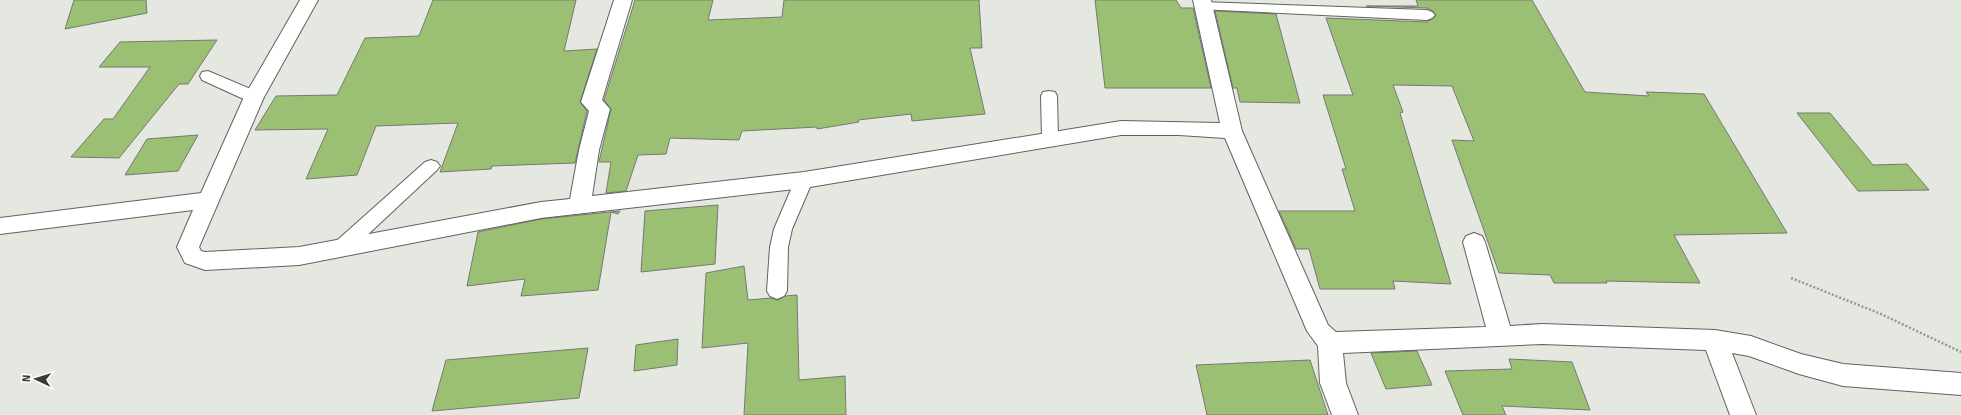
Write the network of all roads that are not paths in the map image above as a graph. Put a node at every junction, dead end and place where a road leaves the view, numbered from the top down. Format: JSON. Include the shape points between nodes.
{"nodes":[{"id":1,"x":309,"y":0,"type":"edge"},
{"id":2,"x":623,"y":0,"type":"edge"},
{"id":3,"x":1202,"y":3,"type":"edge"},
{"id":4,"x":1427,"y":15,"type":"dead end"},
{"id":5,"x":208,"y":76,"type":"dead end"},
{"id":6,"x":1049,"y":96,"type":"dead end"},
{"id":7,"x":254,"y":97,"type":"junction"},
{"id":8,"x":1232,"y":130,"type":"junction"},
{"id":9,"x":1050,"y":139,"type":"junction"},
{"id":10,"x":431,"y":166,"type":"dead end"},
{"id":11,"x":804,"y":180,"type":"junction"},
{"id":12,"x":208,"y":200,"type":"junction"},
{"id":13,"x":580,"y":206,"type":"junction"},
{"id":14,"x":0,"y":226,"type":"edge"},
{"id":15,"x":1474,"y":242,"type":"dead end"},
{"id":16,"x":340,"y":249,"type":"junction"},
{"id":17,"x":777,"y":291,"type":"dead end"},
{"id":18,"x":1501,"y":336,"type":"junction"},
{"id":19,"x":1715,"y":340,"type":"junction"},
{"id":20,"x":1330,"y":342,"type":"junction"},
{"id":21,"x":1961,"y":384,"type":"edge"},
{"id":22,"x":1345,"y":415,"type":"edge"},
{"id":23,"x":1743,"y":415,"type":"edge"}],
"edges":[{"from":1,"to":7,"type":"street"},
{"from":2,"to":13,"type":"street","via":[[591,102],[600,109],[589,150]]},
{"from":3,"to":4,"type":"lane"},
{"from":3,"to":8,"type":"street"},
{"from":5,"to":7,"type":"lane"},
{"from":6,"to":9,"type":"lane"},
{"from":7,"to":12,"type":"street"},
{"from":8,"to":9,"type":"street","via":[[1121,128]]},
{"from":8,"to":20,"type":"street","via":[[1319,331]]},
{"from":9,"to":11,"type":"street"},
{"from":10,"to":16,"type":"lane"},
{"from":11,"to":13,"type":"street"},
{"from":11,"to":17,"type":"lane","via":[[783,229],[779,246]]},
{"from":12,"to":14,"type":"street"},
{"from":12,"to":16,"type":"street","via":[[188,247],[193,257],[205,261],[299,256]]},
{"from":13,"to":16,"type":"street","via":[[541,210]]},
{"from":15,"to":18,"type":"street"},
{"from":18,"to":19,"type":"street","via":[[1542,334]]},
{"from":18,"to":20,"type":"street"},
{"from":19,"to":21,"type":"street","via":[[1751,346],[1799,364],[1843,375]]},
{"from":19,"to":23,"type":"street"},
{"from":20,"to":22,"type":"street","via":[[1333,383]]}]}
